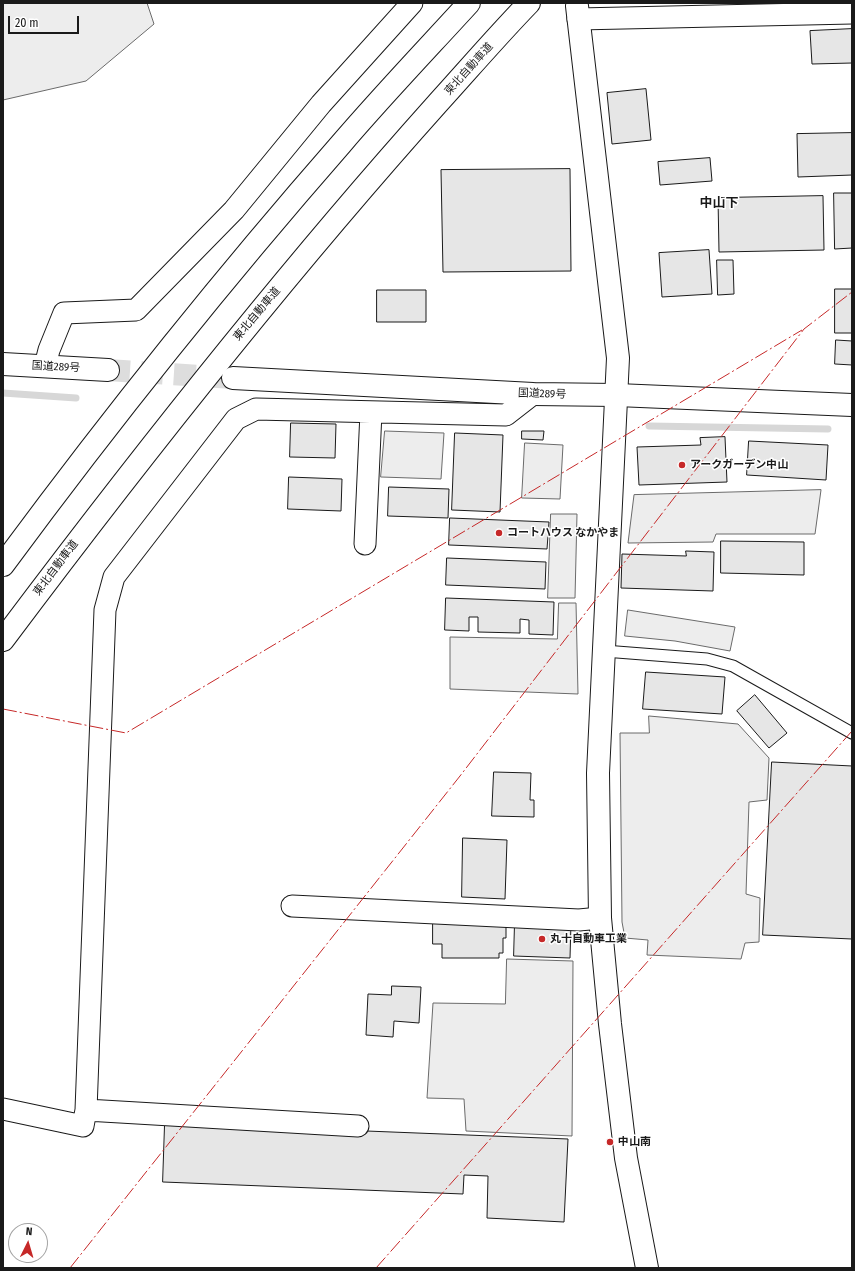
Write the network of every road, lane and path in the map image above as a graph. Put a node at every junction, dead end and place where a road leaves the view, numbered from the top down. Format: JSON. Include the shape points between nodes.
{"nodes":[{"id":1,"x":412,"y":3,"type":"edge"},
{"id":2,"x":469,"y":3,"type":"edge"},
{"id":3,"x":529,"y":3,"type":"edge"},
{"id":4,"x":583,"y":10,"type":"edge"},
{"id":5,"x":852,"y":13,"type":"edge"},
{"id":6,"x":3,"y":364,"type":"edge"},
{"id":7,"x":45,"y":366,"type":"junction"},
{"id":8,"x":108,"y":370,"type":"tunnel mouth"},
{"id":9,"x":233,"y":378,"type":"tunnel mouth"},
{"id":10,"x":533,"y":394,"type":"junction"},
{"id":11,"x":617,"y":395,"type":"junction"},
{"id":12,"x":852,"y":404,"type":"edge"},
{"id":13,"x":371,"y":412,"type":"junction"},
{"id":14,"x":365,"y":544,"type":"dead end"},
{"id":15,"x":3,"y":565,"type":"edge"},
{"id":16,"x":3,"y":640,"type":"edge"},
{"id":17,"x":604,"y":651,"type":"junction"},
{"id":18,"x":852,"y":734,"type":"edge"},
{"id":19,"x":292,"y":906,"type":"dead end"},
{"id":20,"x":600,"y":918,"type":"junction"},
{"id":21,"x":3,"y":1109,"type":"edge"},
{"id":22,"x":86,"y":1110,"type":"junction"},
{"id":23,"x":358,"y":1126,"type":"dead end"},
{"id":24,"x":648,"y":1268,"type":"edge"}],
"edges":[{"from":1,"to":7,"type":"street","via":[[321,104],[234,210],[136,310],[64,313]]},
{"from":2,"to":15,"type":"main road","via":[[341,144],[201,309],[79,462]]},
{"from":3,"to":16,"type":"main road","name":"東北自動車道","via":[[380,168],[237,337],[118,487]]},
{"from":4,"to":5,"type":"street"},
{"from":4,"to":11,"type":"main road","via":[[618,358]]},
{"from":6,"to":7,"type":"main road","name":"国道289号"},
{"from":7,"to":8,"type":"main road","name":"国道289号"},
{"from":9,"to":10,"type":"main road","name":"国道289号"},
{"from":10,"to":11,"type":"main road","name":"国道289号"},
{"from":10,"to":13,"type":"street","via":[[506,415]]},
{"from":11,"to":12,"type":"main road","name":"国道289号"},
{"from":11,"to":17,"type":"main road"},
{"from":13,"to":14,"type":"street"},
{"from":13,"to":22,"type":"street","via":[[256,409],[236,419],[114,577],[105,610]]},
{"from":17,"to":18,"type":"lane","via":[[707,659],[733,666]]},
{"from":17,"to":20,"type":"main road","via":[[598,773]]},
{"from":19,"to":20,"type":"street","via":[[579,920]]},
{"from":20,"to":24,"type":"main road","via":[[626,1158]]},
{"from":21,"to":22,"type":"street","via":[[83,1126]]},
{"from":22,"to":23,"type":"street"}]}
